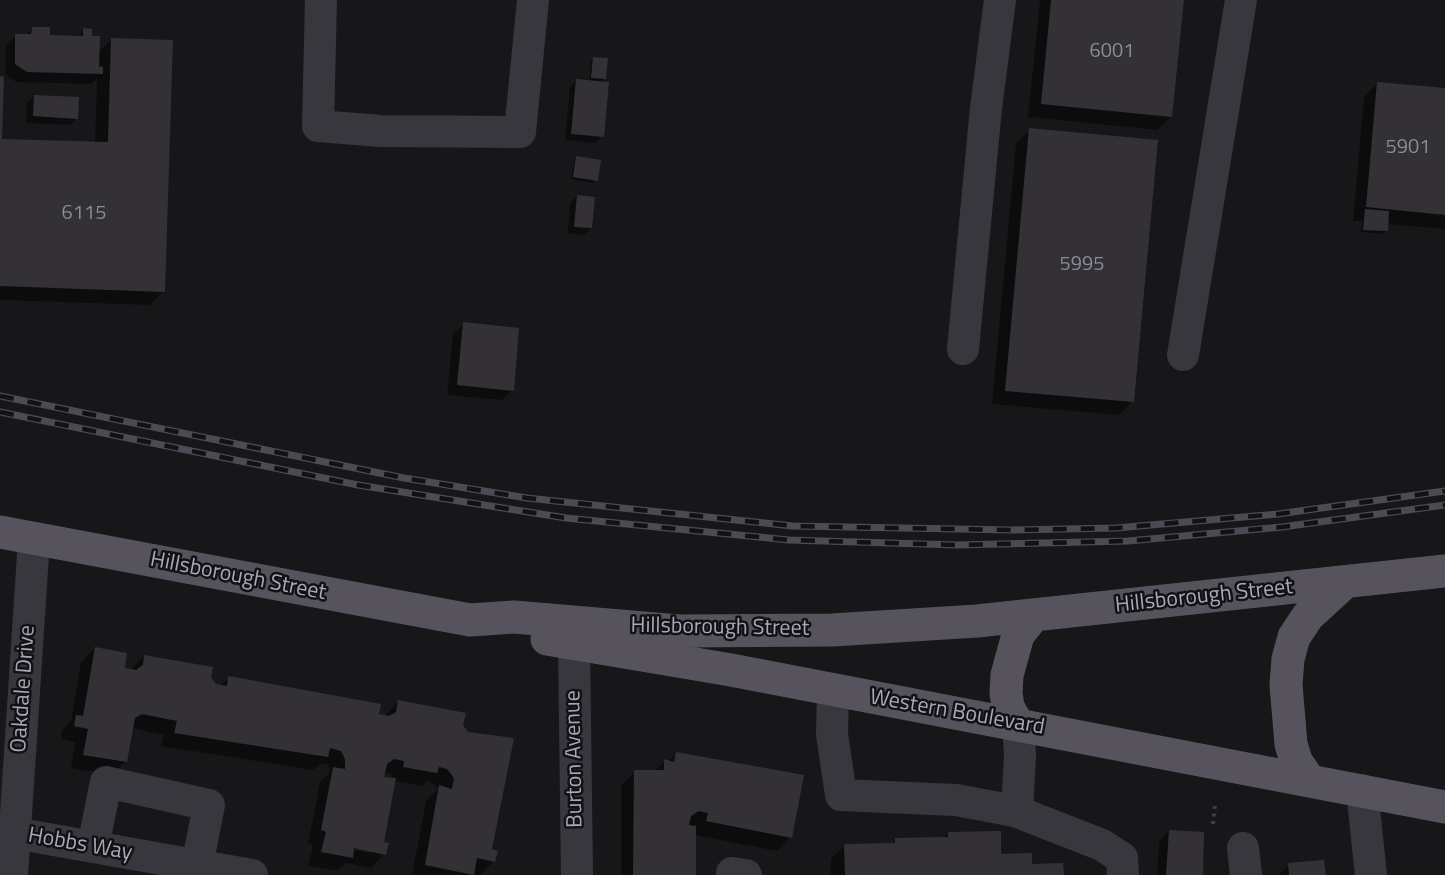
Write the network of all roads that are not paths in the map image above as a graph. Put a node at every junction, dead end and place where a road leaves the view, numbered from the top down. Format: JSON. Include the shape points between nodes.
{"nodes":[{"id":1,"x":321,"y":0,"type":"edge"},
{"id":2,"x":532,"y":0,"type":"edge"},
{"id":3,"x":1000,"y":0,"type":"edge"},
{"id":4,"x":1241,"y":0,"type":"edge"},
{"id":5,"x":963,"y":349,"type":"dead end"},
{"id":6,"x":1183,"y":355,"type":"dead end"},
{"id":7,"x":0,"y":532,"type":"edge"},
{"id":8,"x":34,"y":539,"type":"junction"},
{"id":9,"x":1445,"y":571,"type":"edge"},
{"id":10,"x":1345,"y":582,"type":"junction"},
{"id":11,"x":1034,"y":615,"type":"junction"},
{"id":12,"x":470,"y":620,"type":"junction"},
{"id":13,"x":574,"y":644,"type":"junction"},
{"id":14,"x":833,"y":690,"type":"junction"},
{"id":15,"x":1018,"y":724,"type":"junction"},
{"id":16,"x":9,"y":769,"type":"edge"},
{"id":17,"x":1309,"y":780,"type":"junction"},
{"id":18,"x":1362,"y":790,"type":"junction"},
{"id":19,"x":1445,"y":807,"type":"edge"},
{"id":20,"x":1017,"y":812,"type":"junction"},
{"id":21,"x":14,"y":833,"type":"junction"},
{"id":22,"x":93,"y":847,"type":"junction"},
{"id":23,"x":125,"y":864,"type":"edge"},
{"id":24,"x":191,"y":869,"type":"edge"},
{"id":25,"x":12,"y":875,"type":"edge"},
{"id":26,"x":252,"y":875,"type":"edge"},
{"id":27,"x":577,"y":875,"type":"edge"},
{"id":28,"x":732,"y":875,"type":"edge"},
{"id":29,"x":746,"y":875,"type":"edge"},
{"id":30,"x":1123,"y":875,"type":"edge"},
{"id":31,"x":1371,"y":875,"type":"edge"}],
"edges":[{"from":1,"to":2,"type":"street","via":[[318,126],[381,131],[509,132],[520,132]]},
{"from":3,"to":5,"type":"street"},
{"from":4,"to":6,"type":"street"},
{"from":7,"to":8,"type":"main road","name":"Hillsborough Street"},
{"from":8,"to":12,"type":"main road","name":"Hillsborough Street"},
{"from":8,"to":16,"type":"street","name":"Oakdale Drive"},
{"from":9,"to":10,"type":"main road","name":"Hillsborough Street"},
{"from":10,"to":11,"type":"main road","name":"Hillsborough Street"},
{"from":10,"to":17,"type":"main road","via":[[1308,616],[1294,637],[1288,659],[1290,744]]},
{"from":11,"to":12,"type":"main road","name":"Hillsborough Street","via":[[896,627],[748,631],[679,631],[514,617]]},
{"from":11,"to":15,"type":"main road","via":[[1018,635],[1007,675],[1008,707]]},
{"from":12,"to":13,"type":"main road","name":"Western Boulevard","via":[[502,632]]},
{"from":13,"to":14,"type":"main road","name":"Western Boulevard"},
{"from":13,"to":27,"type":"street","name":"Burton Avenue"},
{"from":14,"to":15,"type":"main road","name":"Western Boulevard"},
{"from":14,"to":20,"type":"street","via":[[832,735],[841,795],[956,800]]},
{"from":15,"to":17,"type":"main road","name":"Western Boulevard"},
{"from":15,"to":20,"type":"street"},
{"from":16,"to":21,"type":"street","name":"Oakdale Drive"},
{"from":17,"to":18,"type":"main road","name":"Western Boulevard"},
{"from":18,"to":19,"type":"main road","name":"Western Boulevard"},
{"from":18,"to":31,"type":"street"},
{"from":20,"to":30,"type":"street","via":[[1102,845],[1122,858]]},
{"from":21,"to":22,"type":"street","name":"Hobbs Way"},
{"from":21,"to":25,"type":"street","name":"Oakdale Drive"},
{"from":22,"to":23,"type":"street","name":"Hobbs Way"},
{"from":22,"to":24,"type":"street","via":[[106,782],[209,804]]},
{"from":23,"to":24,"type":"street","name":"Hobbs Way"},
{"from":24,"to":26,"type":"street","name":"Hobbs Way"},
{"from":28,"to":29,"type":"street"}]}
